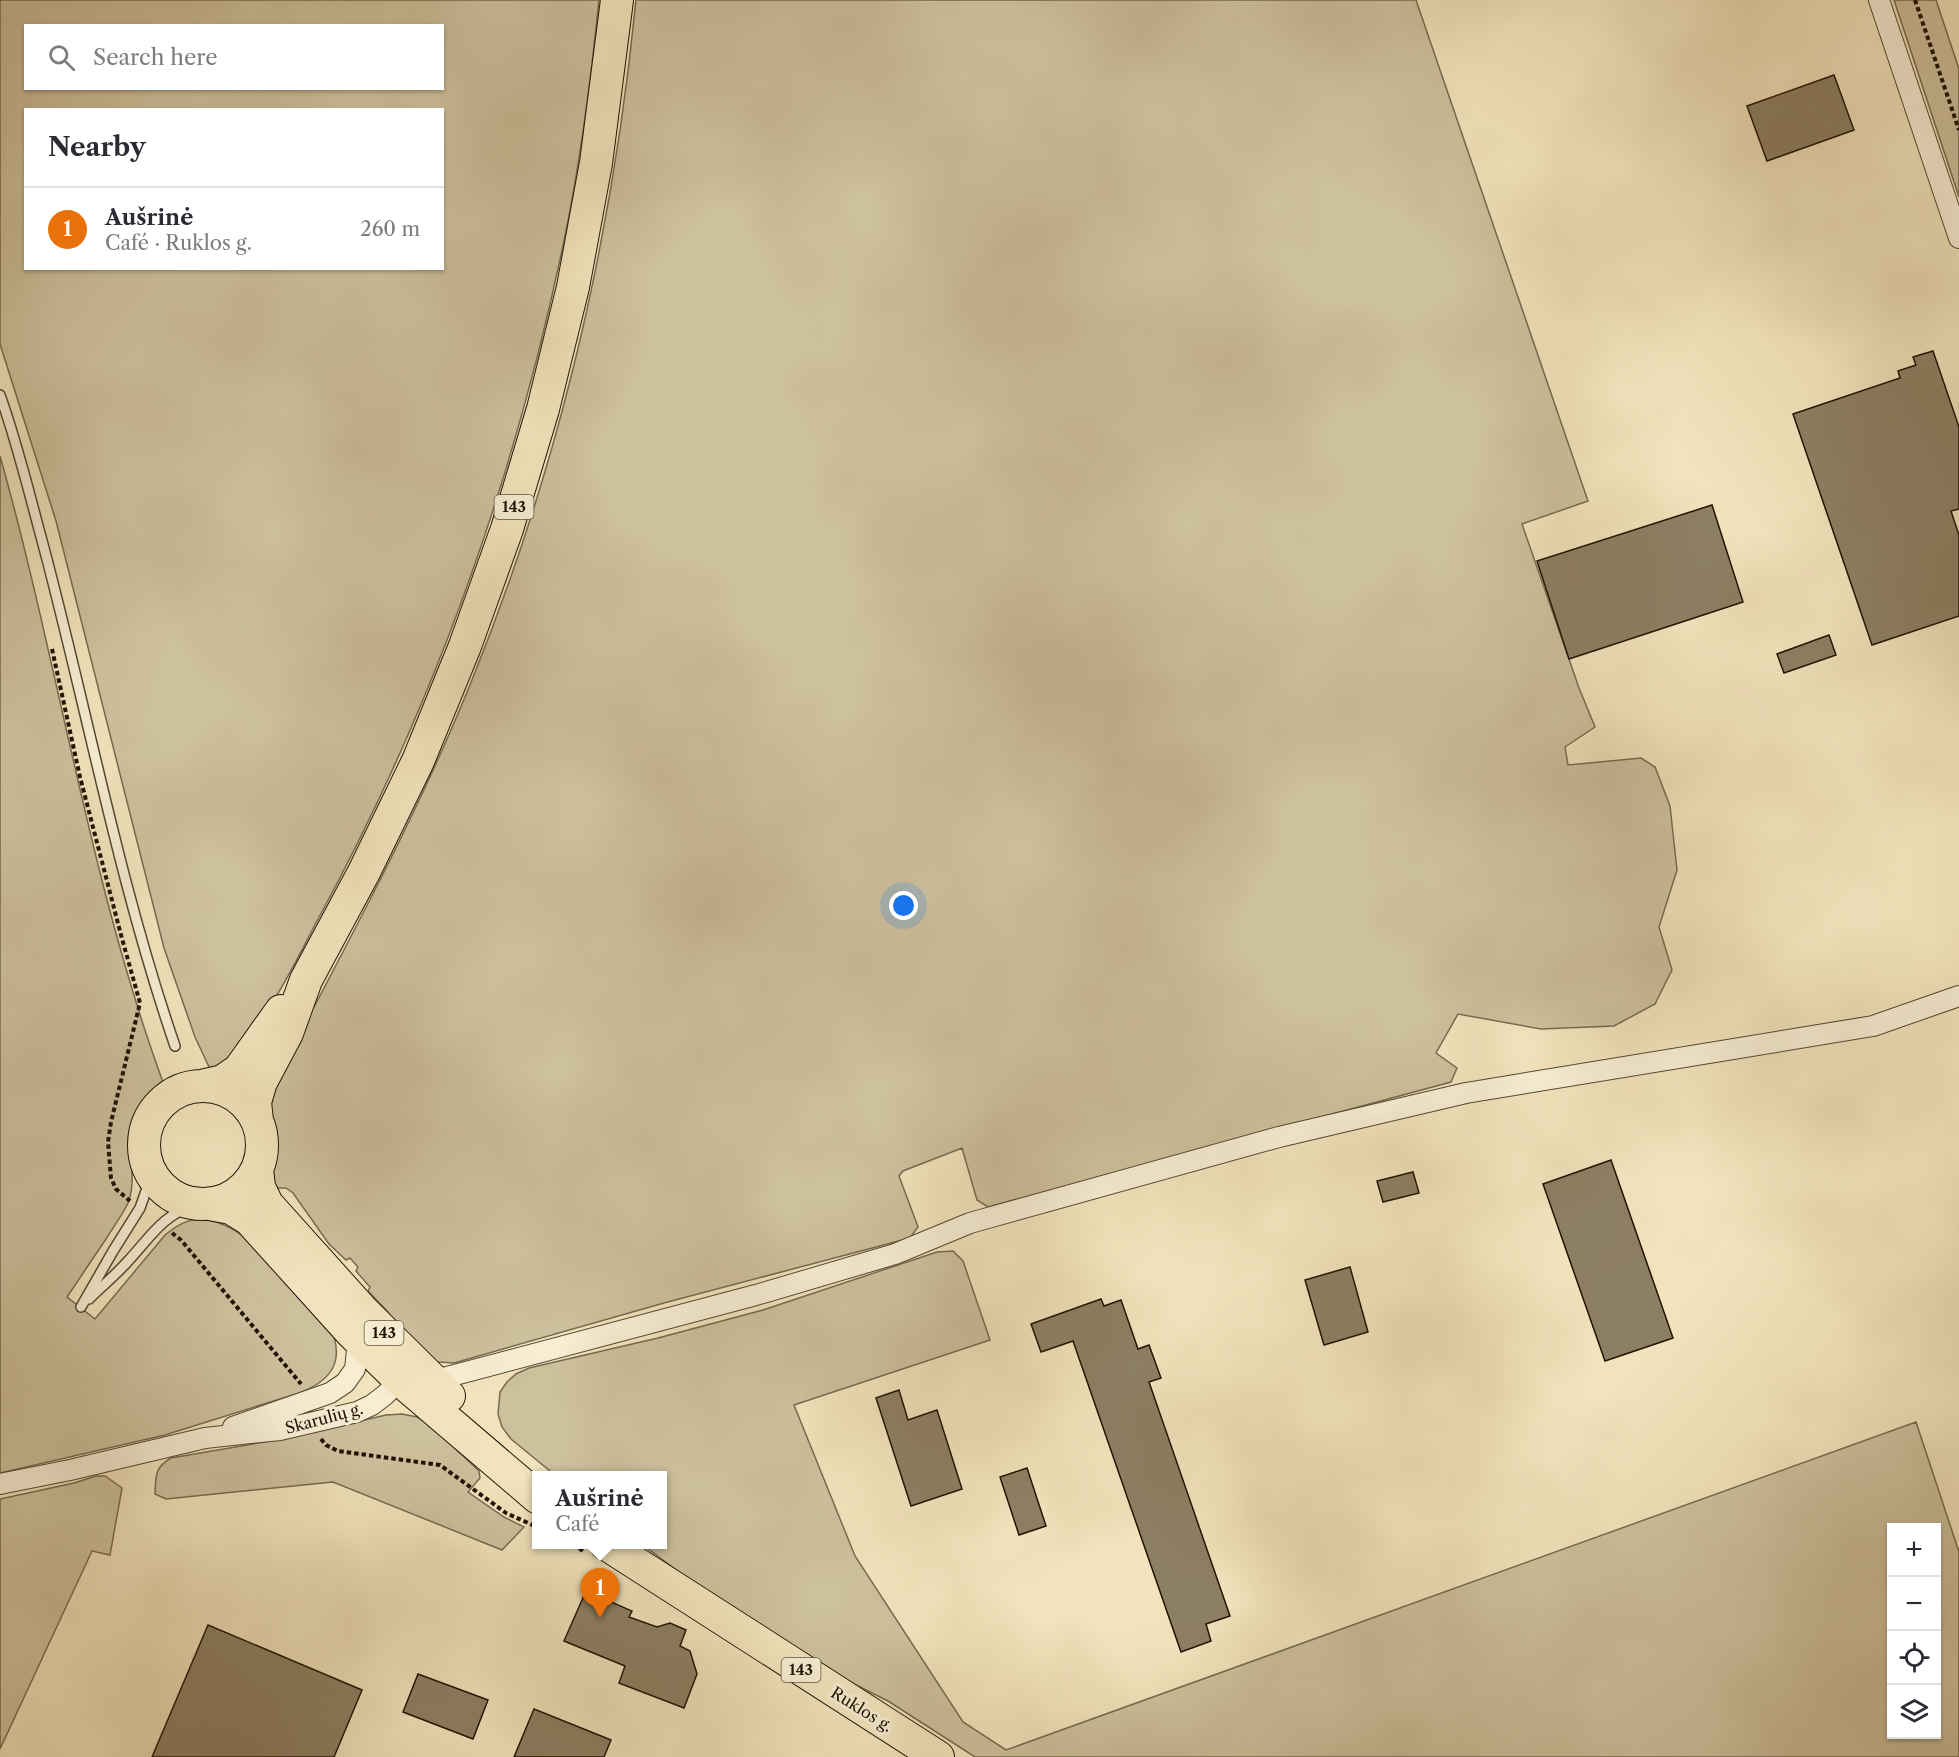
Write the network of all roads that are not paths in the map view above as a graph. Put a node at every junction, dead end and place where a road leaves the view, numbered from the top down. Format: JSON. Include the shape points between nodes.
{"nodes":[{"id":1,"x":617,"y":0,"type":"edge"},
{"id":2,"x":1879,"y":0,"type":"edge"},
{"id":3,"x":1959,"y":238,"type":"edge"},
{"id":4,"x":0,"y":395,"type":"edge"},
{"id":5,"x":306,"y":980,"type":"junction"},
{"id":6,"x":1959,"y":996,"type":"edge"},
{"id":7,"x":175,"y":1046,"type":"dead end"},
{"id":8,"x":205,"y":1085,"type":"junction"},
{"id":9,"x":257,"y":1121,"type":"junction"},
{"id":10,"x":147,"y":1167,"type":"junction"},
{"id":11,"x":257,"y":1169,"type":"junction"},
{"id":12,"x":203,"y":1204,"type":"junction"},
{"id":13,"x":351,"y":1332,"type":"junction"},
{"id":14,"x":398,"y":1347,"type":"junction"},
{"id":15,"x":400,"y":1380,"type":"junction"},
{"id":16,"x":432,"y":1381,"type":"junction"},
{"id":17,"x":205,"y":1438,"type":"junction"},
{"id":18,"x":534,"y":1471,"type":"edge"},
{"id":19,"x":0,"y":1484,"type":"edge"},
{"id":20,"x":532,"y":1493,"type":"edge"},
{"id":21,"x":612,"y":1549,"type":"edge"},
{"id":22,"x":627,"y":1549,"type":"edge"},
{"id":23,"x":665,"y":1582,"type":"junction"},
{"id":24,"x":938,"y":1757,"type":"edge"}],
"edges":[{"from":1,"to":5,"type":"main road","number":"143","via":[[606,100],[577,266],[546,399],[513,509],[465,646],[418,761]]},
{"from":2,"to":3,"type":"street"},
{"from":4,"to":7,"type":"lane","via":[[63,621],[124,875]]},
{"from":5,"to":8,"type":"main road","number":"143","via":[[238,1070],[223,1081]]},
{"from":5,"to":9,"type":"main road","number":"143","via":[[287,1034],[261,1082],[255,1102]]},
{"from":6,"to":16,"type":"street","via":[[1874,1026],[1466,1093],[1278,1137],[970,1223],[895,1254],[756,1295]]},
{"from":8,"to":9,"type":"main road","via":[[236,1096]]},
{"from":8,"to":10,"type":"main road","number":"143","via":[[188,1087],[159,1104],[144,1133]]},
{"from":9,"to":11,"type":"main road","number":"143","via":[[262,1145]]},
{"from":10,"to":12,"type":"main road","number":"143","via":[[166,1192],[180,1200]]},
{"from":10,"to":12,"type":"lane","via":[[147,1188],[140,1208],[81,1307],[160,1224],[176,1211]]},
{"from":11,"to":12,"type":"main road","via":[[238,1192],[225,1200]]},
{"from":11,"to":14,"type":"main road","number":"143","via":[[259,1187],[267,1204]]},
{"from":12,"to":13,"type":"main road","number":"143","via":[[231,1208],[249,1219]]},
{"from":13,"to":15,"type":"main road","number":"143"},
{"from":13,"to":17,"type":"street","name":"Skarulių g.","via":[[357,1350],[355,1369],[345,1383],[330,1393]]},
{"from":14,"to":15,"type":"street","via":[[402,1362]]},
{"from":14,"to":16,"type":"main road","number":"143"},
{"from":15,"to":17,"type":"street","name":"Skarulių g.","via":[[372,1405],[357,1412],[280,1430]]},
{"from":15,"to":20,"type":"main road","number":"143"},
{"from":16,"to":18,"type":"main road","number":"143"},
{"from":17,"to":19,"type":"street","name":"Skarulių g."},
{"from":21,"to":23,"type":"main road","number":"143"},
{"from":22,"to":23,"type":"main road","number":"143"},
{"from":23,"to":24,"type":"main road","name":"Ruklos g.","number":"143"}]}
